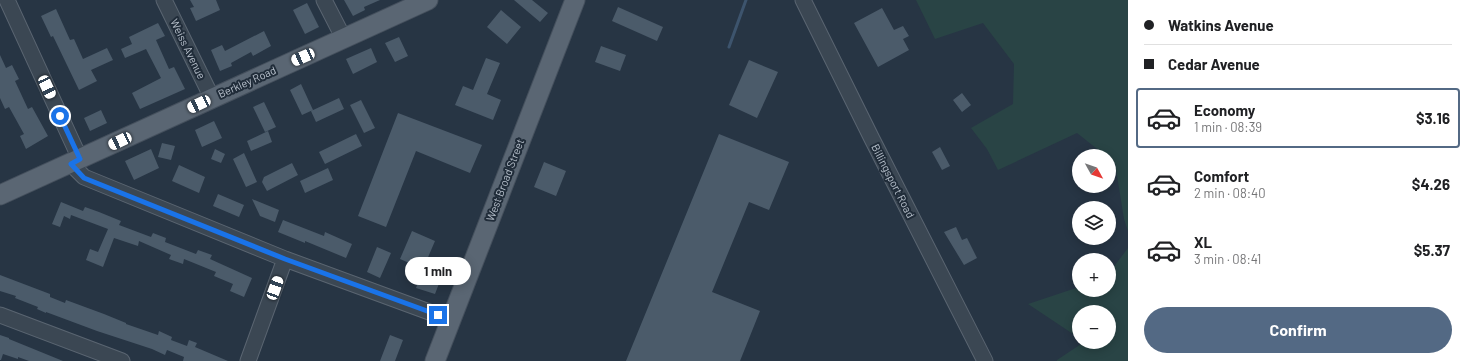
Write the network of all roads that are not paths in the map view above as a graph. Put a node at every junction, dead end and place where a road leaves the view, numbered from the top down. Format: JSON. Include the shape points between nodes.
{"nodes":[{"id":1,"x":7,"y":0,"type":"edge"},
{"id":2,"x":164,"y":0,"type":"edge"},
{"id":3,"x":324,"y":0,"type":"edge"},
{"id":4,"x":428,"y":0,"type":"edge"},
{"id":5,"x":575,"y":0,"type":"edge"},
{"id":6,"x":803,"y":0,"type":"edge"},
{"id":7,"x":344,"y":39,"type":"junction"},
{"id":8,"x":212,"y":98,"type":"junction"},
{"id":9,"x":76,"y":161,"type":"junction"},
{"id":10,"x":0,"y":195,"type":"edge"},
{"id":11,"x":285,"y":259,"type":"junction"},
{"id":12,"x":0,"y":315,"type":"edge"},
{"id":13,"x":451,"y":320,"type":"junction"},
{"id":14,"x":92,"y":356,"type":"edge"},
{"id":15,"x":122,"y":361,"type":"edge"},
{"id":16,"x":248,"y":361,"type":"edge"},
{"id":17,"x":435,"y":361,"type":"edge"},
{"id":18,"x":985,"y":361,"type":"edge"}],
"edges":[{"from":1,"to":9,"type":"street"},
{"from":2,"to":8,"type":"street","name":"Weiss Avenue"},
{"from":3,"to":7,"type":"street"},
{"from":4,"to":7,"type":"main road","name":"Berkley Road"},
{"from":5,"to":13,"type":"main road","name":"West Broad Street"},
{"from":6,"to":18,"type":"street","name":"Billingsport Road"},
{"from":7,"to":8,"type":"main road","name":"Berkley Road"},
{"from":8,"to":9,"type":"main road","name":"Berkley Road"},
{"from":9,"to":10,"type":"main road","name":"Berkley Road"},
{"from":9,"to":11,"type":"street","via":[[84,178]]},
{"from":11,"to":13,"type":"street"},
{"from":11,"to":16,"type":"street"},
{"from":12,"to":14,"type":"street"},
{"from":13,"to":17,"type":"main road","name":"West Broad Street"},
{"from":14,"to":15,"type":"street"}]}
